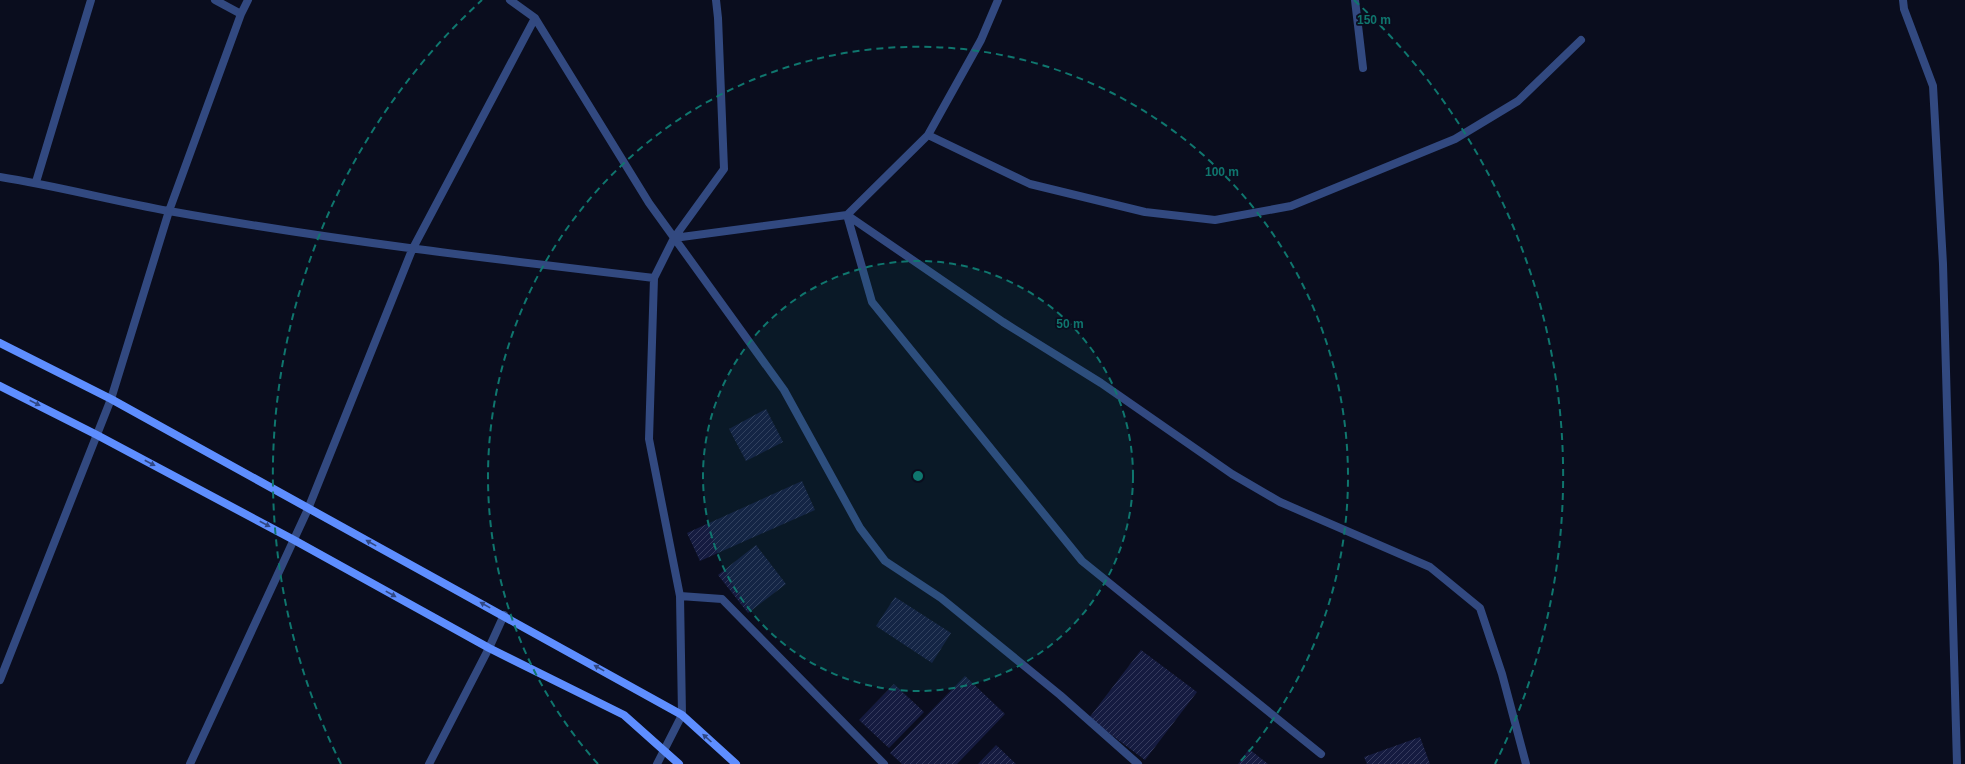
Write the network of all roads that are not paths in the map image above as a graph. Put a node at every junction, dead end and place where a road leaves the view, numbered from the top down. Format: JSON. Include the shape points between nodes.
{"nodes":[{"id":1,"x":91,"y":0,"type":"edge"},
{"id":2,"x":215,"y":0,"type":"edge"},
{"id":3,"x":248,"y":0,"type":"edge"},
{"id":4,"x":510,"y":0,"type":"edge"},
{"id":5,"x":716,"y":0,"type":"edge"},
{"id":6,"x":998,"y":0,"type":"edge"},
{"id":7,"x":1355,"y":0,"type":"edge"},
{"id":8,"x":1903,"y":0,"type":"edge"},
{"id":9,"x":241,"y":14,"type":"junction"},
{"id":10,"x":535,"y":18,"type":"junction"},
{"id":11,"x":1581,"y":40,"type":"dead end"},
{"id":12,"x":1363,"y":68,"type":"dead end"},
{"id":13,"x":928,"y":135,"type":"junction"},
{"id":14,"x":0,"y":177,"type":"edge"},
{"id":15,"x":36,"y":182,"type":"junction"},
{"id":16,"x":169,"y":211,"type":"junction"},
{"id":17,"x":847,"y":215,"type":"junction"},
{"id":18,"x":674,"y":238,"type":"junction"},
{"id":19,"x":412,"y":250,"type":"junction"},
{"id":20,"x":654,"y":278,"type":"junction"},
{"id":21,"x":0,"y":343,"type":"edge"},
{"id":22,"x":0,"y":386,"type":"edge"},
{"id":23,"x":111,"y":399,"type":"junction"},
{"id":24,"x":97,"y":435,"type":"junction"},
{"id":25,"x":308,"y":508,"type":"junction"},
{"id":26,"x":294,"y":540,"type":"junction"},
{"id":27,"x":680,"y":596,"type":"junction"},
{"id":28,"x":504,"y":615,"type":"junction"},
{"id":29,"x":489,"y":648,"type":"junction"},
{"id":30,"x":0,"y":680,"type":"edge"},
{"id":31,"x":682,"y":715,"type":"junction"},
{"id":32,"x":664,"y":750,"type":"junction"},
{"id":33,"x":1322,"y":754,"type":"dead end"},
{"id":34,"x":190,"y":764,"type":"edge"},
{"id":35,"x":429,"y":764,"type":"edge"},
{"id":36,"x":657,"y":764,"type":"edge"},
{"id":37,"x":679,"y":764,"type":"edge"},
{"id":38,"x":736,"y":764,"type":"edge"},
{"id":39,"x":884,"y":764,"type":"edge"},
{"id":40,"x":1138,"y":764,"type":"edge"},
{"id":41,"x":1526,"y":764,"type":"edge"},
{"id":42,"x":1957,"y":764,"type":"edge"}],
"edges":[{"from":1,"to":15,"type":"street"},
{"from":2,"to":9,"type":"street"},
{"from":3,"to":9,"type":"street"},
{"from":4,"to":10,"type":"street"},
{"from":5,"to":18,"type":"street","via":[[724,169]]},
{"from":6,"to":13,"type":"street","via":[[981,40]]},
{"from":7,"to":12,"type":"street"},
{"from":8,"to":42,"type":"street","via":[[1904,9],[1933,86],[1943,264]]},
{"from":9,"to":16,"type":"street"},
{"from":10,"to":18,"type":"street","via":[[649,203]]},
{"from":10,"to":19,"type":"street"},
{"from":11,"to":13,"type":"street","via":[[1518,100],[1455,139],[1291,206],[1215,220],[1145,212],[1030,184]]},
{"from":13,"to":17,"type":"street"},
{"from":14,"to":15,"type":"street"},
{"from":15,"to":16,"type":"street"},
{"from":16,"to":19,"type":"street"},
{"from":16,"to":23,"type":"street"},
{"from":17,"to":18,"type":"street"},
{"from":17,"to":33,"type":"street","via":[[872,302],[1082,561]]},
{"from":17,"to":41,"type":"street","via":[[1003,322],[1101,383],[1232,474],[1280,502],[1430,567],[1480,608],[1502,674]]},
{"from":18,"to":20,"type":"street"},
{"from":18,"to":40,"type":"street","via":[[784,390],[860,528],[885,561],[941,598],[1060,695]]},
{"from":19,"to":20,"type":"street"},
{"from":19,"to":25,"type":"street"},
{"from":20,"to":27,"type":"street","via":[[649,439]]},
{"from":21,"to":23,"type":"main road"},
{"from":22,"to":24,"type":"main road","one_way":true},
{"from":23,"to":24,"type":"street"},
{"from":23,"to":25,"type":"main road"},
{"from":24,"to":26,"type":"main road","one_way":true},
{"from":24,"to":30,"type":"street"},
{"from":25,"to":26,"type":"street"},
{"from":28,"to":25,"type":"main road","one_way":true},
{"from":26,"to":29,"type":"main road","one_way":true},
{"from":26,"to":34,"type":"street"},
{"from":27,"to":31,"type":"street"},
{"from":27,"to":39,"type":"street","via":[[722,599]]},
{"from":28,"to":29,"type":"street"},
{"from":31,"to":28,"type":"main road","one_way":true},
{"from":29,"to":32,"type":"main road","via":[[624,715]]},
{"from":29,"to":35,"type":"street"},
{"from":31,"to":32,"type":"street"},
{"from":38,"to":31,"type":"main road","one_way":true},
{"from":32,"to":36,"type":"street"},
{"from":32,"to":37,"type":"main road"}]}
